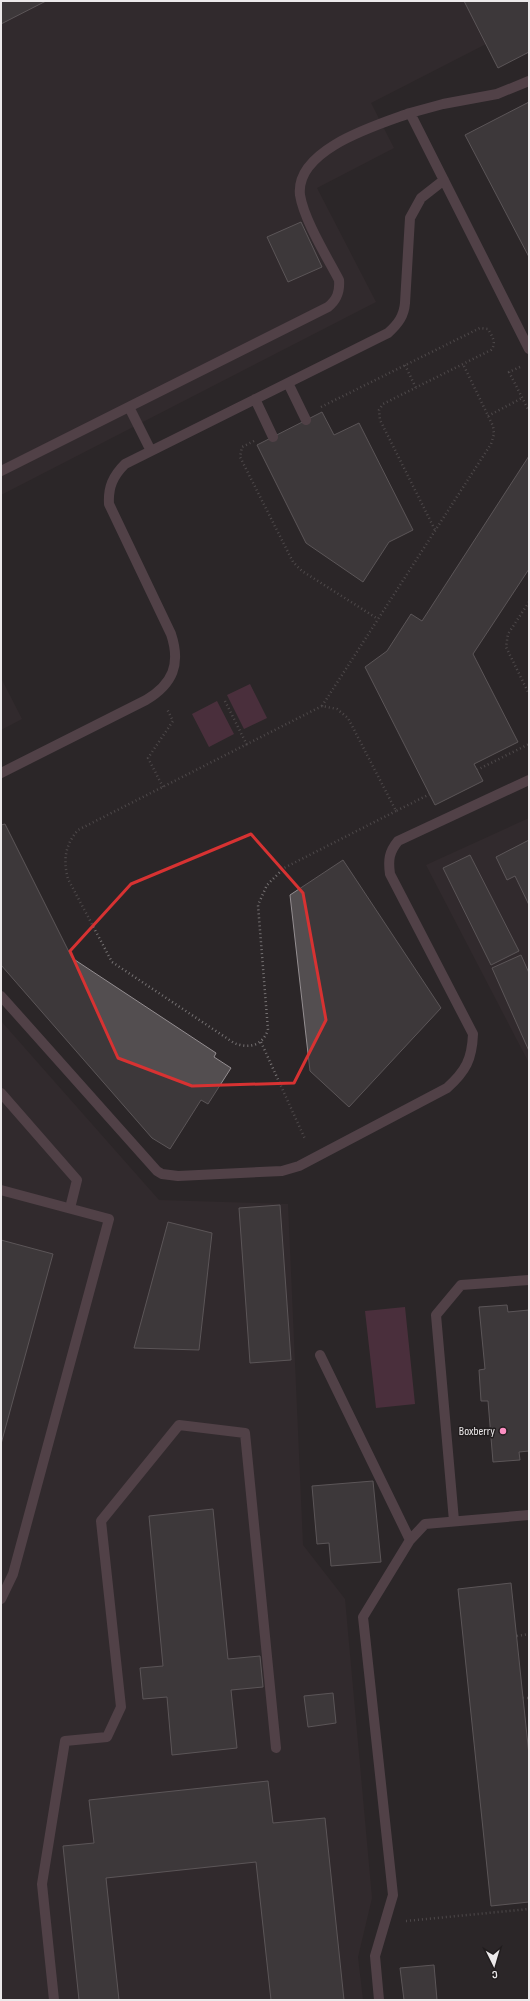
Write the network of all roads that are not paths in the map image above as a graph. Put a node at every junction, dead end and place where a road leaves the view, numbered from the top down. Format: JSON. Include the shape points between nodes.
{"nodes":[{"id":1,"x":529,"y":81,"type":"edge"},
{"id":2,"x":410,"y":113,"type":"junction"},
{"id":3,"x":444,"y":180,"type":"junction"},
{"id":4,"x":529,"y":349,"type":"edge"},
{"id":5,"x":288,"y":383,"type":"junction"},
{"id":6,"x":255,"y":400,"type":"junction"},
{"id":7,"x":129,"y":407,"type":"junction"},
{"id":8,"x":306,"y":420,"type":"dead end"},
{"id":9,"x":273,"y":436,"type":"dead end"},
{"id":10,"x":151,"y":451,"type":"junction"},
{"id":11,"x":1,"y":471,"type":"edge"},
{"id":12,"x":1,"y":773,"type":"edge"},
{"id":13,"x":529,"y":780,"type":"edge"},
{"id":14,"x":1,"y":996,"type":"edge"},
{"id":15,"x":1,"y":1093,"type":"edge"},
{"id":16,"x":1,"y":1190,"type":"edge"},
{"id":17,"x":70,"y":1208,"type":"junction"},
{"id":18,"x":529,"y":1280,"type":"edge"},
{"id":19,"x":320,"y":1355,"type":"dead end"},
{"id":20,"x":529,"y":1515,"type":"edge"},
{"id":21,"x":454,"y":1521,"type":"junction"},
{"id":22,"x":410,"y":1540,"type":"junction"},
{"id":23,"x":1,"y":1599,"type":"edge"},
{"id":24,"x":276,"y":1748,"type":"dead end"},
{"id":25,"x":54,"y":2000,"type":"edge"},
{"id":26,"x":379,"y":2000,"type":"edge"}],
"edges":[{"from":1,"to":2,"type":"lane","via":[[497,94]]},
{"from":2,"to":3,"type":"lane"},
{"from":2,"to":7,"type":"lane","via":[[370,128],[317,156],[302,177],[300,193],[304,211],[339,280],[340,288],[334,302]]},
{"from":3,"to":4,"type":"lane"},
{"from":3,"to":5,"type":"lane","via":[[421,198],[410,218],[406,303],[396,326],[388,333]]},
{"from":5,"to":6,"type":"lane"},
{"from":5,"to":8,"type":"lane"},
{"from":6,"to":9,"type":"lane"},
{"from":6,"to":10,"type":"lane"},
{"from":7,"to":10,"type":"lane"},
{"from":7,"to":11,"type":"lane"},
{"from":10,"to":12,"type":"lane","via":[[125,464],[116,473],[110,484],[109,504],[176,646],[171,676],[158,693],[146,700]]},
{"from":13,"to":14,"type":"lane","via":[[398,841],[391,850],[388,860],[390,874],[473,1034],[472,1050],[465,1069],[448,1088],[299,1166],[282,1170],[178,1176],[162,1174],[150,1165]]},
{"from":15,"to":17,"type":"lane","via":[[77,1180]]},
{"from":16,"to":17,"type":"lane"},
{"from":17,"to":23,"type":"lane","via":[[109,1219],[13,1574]]},
{"from":18,"to":21,"type":"lane","via":[[461,1286],[436,1315]]},
{"from":19,"to":22,"type":"lane"},
{"from":20,"to":21,"type":"lane"},
{"from":21,"to":22,"type":"lane","via":[[425,1524]]},
{"from":22,"to":26,"type":"lane","via":[[363,1617],[393,1895],[374,1956]]},
{"from":24,"to":25,"type":"lane","via":[[245,1432],[179,1425],[101,1521],[121,1708],[107,1737],[65,1741],[42,1884]]}]}
